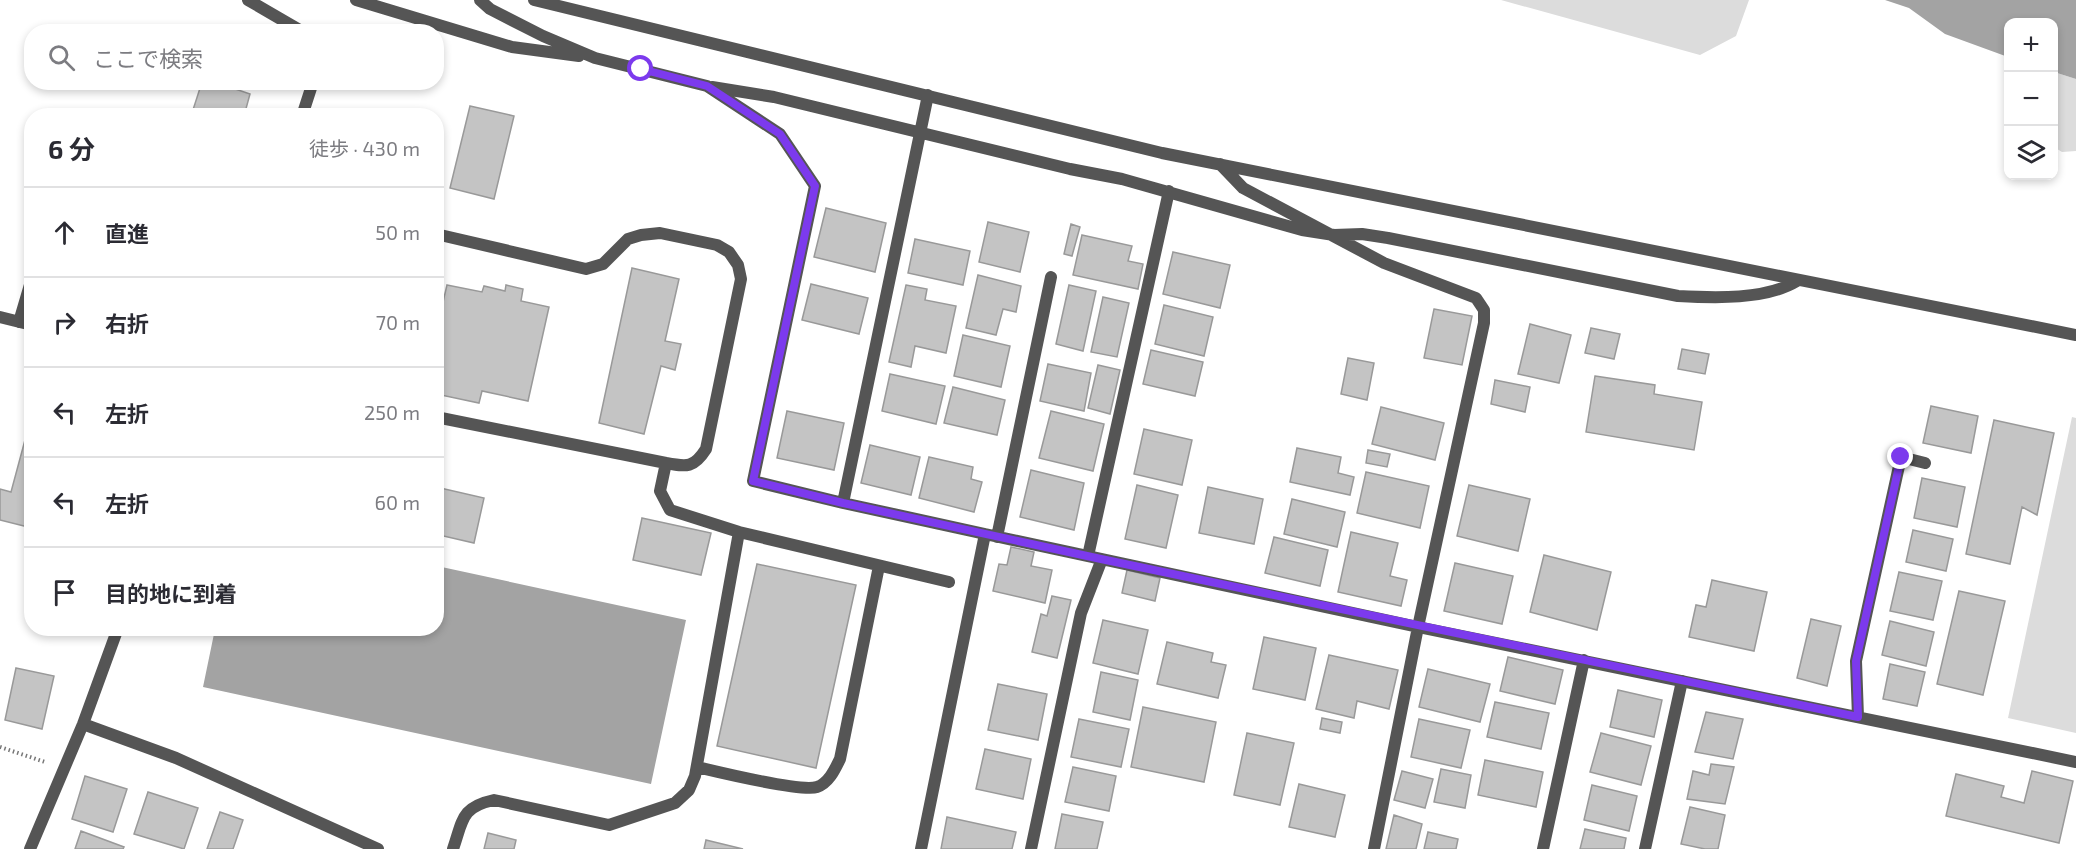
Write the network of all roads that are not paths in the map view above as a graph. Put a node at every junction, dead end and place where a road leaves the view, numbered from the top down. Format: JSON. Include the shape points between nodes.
{"nodes":[{"id":1,"x":248,"y":0,"type":"edge"},
{"id":2,"x":356,"y":0,"type":"edge"},
{"id":3,"x":480,"y":0,"type":"edge"},
{"id":4,"x":534,"y":0,"type":"edge"},
{"id":5,"x":289,"y":24,"type":"edge"},
{"id":6,"x":436,"y":24,"type":"edge"},
{"id":7,"x":444,"y":27,"type":"edge"},
{"id":8,"x":595,"y":58,"type":"junction"},
{"id":9,"x":707,"y":86,"type":"junction"},
{"id":10,"x":310,"y":90,"type":"edge"},
{"id":11,"x":928,"y":95,"type":"junction"},
{"id":12,"x":305,"y":108,"type":"edge"},
{"id":13,"x":919,"y":132,"type":"junction"},
{"id":14,"x":1220,"y":164,"type":"junction"},
{"id":15,"x":1169,"y":191,"type":"junction"},
{"id":16,"x":1334,"y":235,"type":"junction"},
{"id":17,"x":444,"y":236,"type":"edge"},
{"id":18,"x":1051,"y":277,"type":"dead end"},
{"id":19,"x":1797,"y":280,"type":"junction"},
{"id":20,"x":0,"y":317,"type":"edge"},
{"id":21,"x":24,"y":324,"type":"edge"},
{"id":22,"x":2076,"y":335,"type":"edge"},
{"id":23,"x":444,"y":419,"type":"edge"},
{"id":24,"x":666,"y":463,"type":"junction"},
{"id":25,"x":1925,"y":463,"type":"dead end"},
{"id":26,"x":843,"y":503,"type":"junction"},
{"id":27,"x":739,"y":532,"type":"junction"},
{"id":28,"x":991,"y":535,"type":"junction"},
{"id":29,"x":1089,"y":556,"type":"junction"},
{"id":30,"x":1101,"y":559,"type":"junction"},
{"id":31,"x":879,"y":566,"type":"junction"},
{"id":32,"x":949,"y":582,"type":"dead end"},
{"id":33,"x":1418,"y":627,"type":"junction"},
{"id":34,"x":115,"y":636,"type":"edge"},
{"id":35,"x":1584,"y":660,"type":"junction"},
{"id":36,"x":1682,"y":681,"type":"junction"},
{"id":37,"x":1858,"y":717,"type":"junction"},
{"id":38,"x":83,"y":724,"type":"junction"},
{"id":39,"x":2076,"y":762,"type":"edge"},
{"id":40,"x":697,"y":767,"type":"junction"},
{"id":41,"x":30,"y":849,"type":"edge"},
{"id":42,"x":378,"y":849,"type":"edge"},
{"id":43,"x":453,"y":849,"type":"edge"},
{"id":44,"x":921,"y":849,"type":"edge"},
{"id":45,"x":1031,"y":849,"type":"edge"},
{"id":46,"x":1374,"y":849,"type":"edge"},
{"id":47,"x":1543,"y":849,"type":"edge"},
{"id":48,"x":1645,"y":849,"type":"edge"}],
"edges":[{"from":1,"to":5,"type":"street"},
{"from":2,"to":6,"type":"street"},
{"from":3,"to":8,"type":"street","via":[[532,31]]},
{"from":4,"to":11,"type":"street"},
{"from":7,"to":8,"type":"street","via":[[512,47]]},
{"from":8,"to":9,"type":"street"},
{"from":9,"to":13,"type":"street","via":[[774,97]]},
{"from":9,"to":26,"type":"street","via":[[780,134],[815,186],[753,481]]},
{"from":10,"to":12,"type":"street"},
{"from":11,"to":13,"type":"street"},
{"from":11,"to":14,"type":"street"},
{"from":13,"to":15,"type":"street"},
{"from":13,"to":26,"type":"street"},
{"from":14,"to":16,"type":"street","via":[[1243,188]]},
{"from":14,"to":19,"type":"street"},
{"from":15,"to":16,"type":"street","via":[[1277,223]]},
{"from":15,"to":29,"type":"street"},
{"from":16,"to":19,"type":"street","via":[[1388,238],[1678,296],[1713,298],[1767,292],[1784,289]]},
{"from":16,"to":33,"type":"street","via":[[1384,263],[1476,298],[1484,310]]},
{"from":17,"to":24,"type":"street","via":[[586,269],[603,264],[628,239],[641,235],[660,233],[729,252],[741,279],[706,449],[698,461],[685,467]]},
{"from":18,"to":28,"type":"street"},
{"from":19,"to":22,"type":"street"},
{"from":20,"to":21,"type":"street"},
{"from":23,"to":24,"type":"street"},
{"from":24,"to":27,"type":"street","via":[[660,491],[670,510]]},
{"from":25,"to":37,"type":"street","via":[[1901,457],[1856,661]]},
{"from":26,"to":28,"type":"street"},
{"from":27,"to":31,"type":"street"},
{"from":27,"to":40,"type":"street"},
{"from":28,"to":29,"type":"street"},
{"from":28,"to":44,"type":"street"},
{"from":29,"to":30,"type":"street"},
{"from":30,"to":33,"type":"street"},
{"from":30,"to":45,"type":"street","via":[[1081,613]]},
{"from":31,"to":32,"type":"street"},
{"from":31,"to":40,"type":"street","via":[[840,759],[830,777],[817,787],[795,787]]},
{"from":33,"to":35,"type":"street"},
{"from":33,"to":46,"type":"street"},
{"from":34,"to":38,"type":"street"},
{"from":35,"to":36,"type":"street"},
{"from":35,"to":47,"type":"street"},
{"from":36,"to":37,"type":"street"},
{"from":36,"to":48,"type":"street"},
{"from":37,"to":39,"type":"street"},
{"from":38,"to":41,"type":"street"},
{"from":38,"to":42,"type":"street","via":[[176,758]]},
{"from":40,"to":43,"type":"street","via":[[689,790],[675,803],[609,825],[494,800],[476,804],[464,816]]}]}
